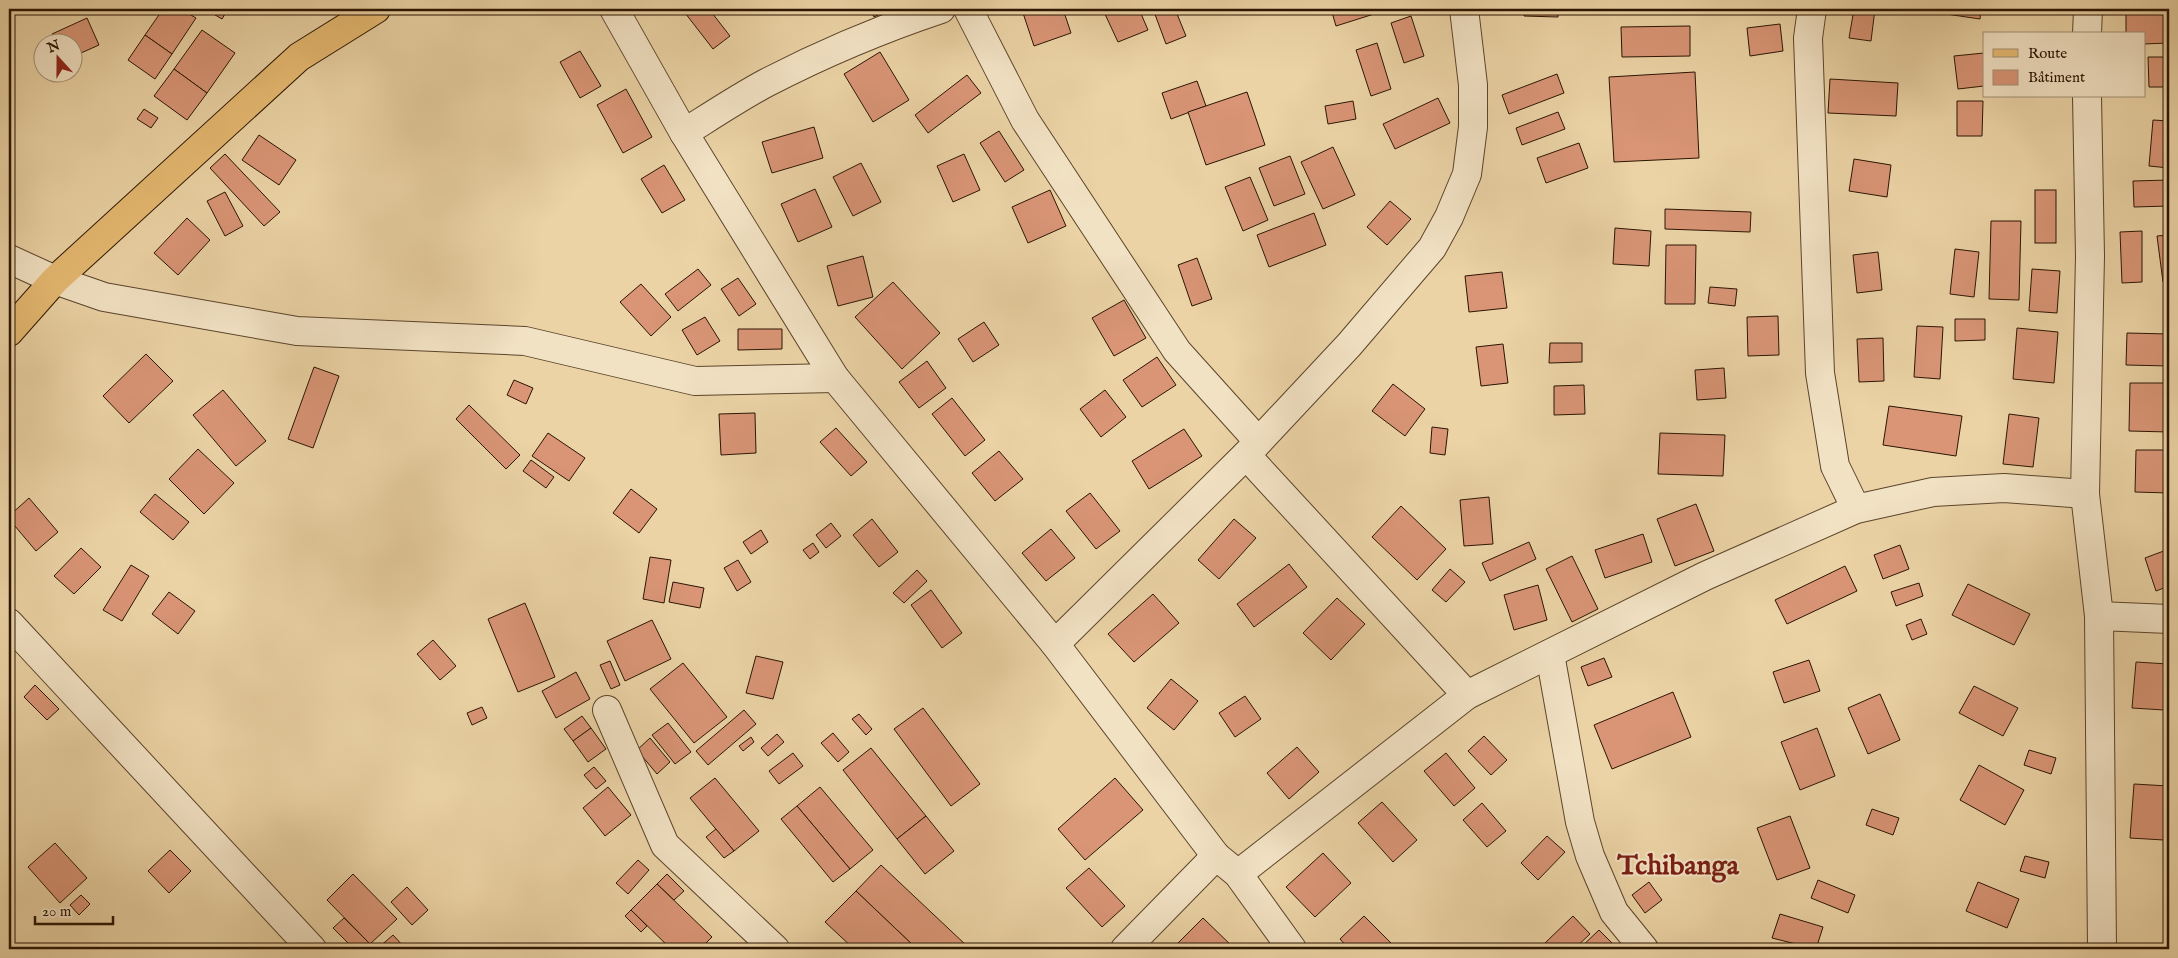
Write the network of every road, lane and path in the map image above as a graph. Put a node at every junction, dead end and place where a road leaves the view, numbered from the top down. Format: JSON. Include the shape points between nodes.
{"nodes":[{"id":1,"x":376,"y":9,"type":"edge"},
{"id":2,"x":614,"y":9,"type":"edge"},
{"id":3,"x":941,"y":9,"type":"edge"},
{"id":4,"x":968,"y":9,"type":"edge"},
{"id":5,"x":1464,"y":9,"type":"edge"},
{"id":6,"x":1812,"y":9,"type":"edge"},
{"id":7,"x":2088,"y":9,"type":"edge"},
{"id":8,"x":2087,"y":32,"type":"edge"},
{"id":9,"x":2087,"y":98,"type":"edge"},
{"id":10,"x":684,"y":133,"type":"junction"},
{"id":11,"x":9,"y":259,"type":"edge"},
{"id":12,"x":55,"y":280,"type":"junction"},
{"id":13,"x":9,"y":332,"type":"edge"},
{"id":14,"x":835,"y":378,"type":"junction"},
{"id":15,"x":1252,"y":448,"type":"junction"},
{"id":16,"x":2085,"y":494,"type":"junction"},
{"id":17,"x":1856,"y":509,"type":"junction"},
{"id":18,"x":2099,"y":616,"type":"junction"},
{"id":19,"x":2169,"y":620,"type":"edge"},
{"id":20,"x":9,"y":624,"type":"edge"},
{"id":21,"x":1055,"y":644,"type":"junction"},
{"id":22,"x":1550,"y":654,"type":"junction"},
{"id":23,"x":1467,"y":695,"type":"junction"},
{"id":24,"x":607,"y":710,"type":"dead end"},
{"id":25,"x":1216,"y":856,"type":"junction"},
{"id":26,"x":1238,"y":874,"type":"junction"},
{"id":27,"x":312,"y":949,"type":"edge"},
{"id":28,"x":775,"y":949,"type":"edge"},
{"id":29,"x":1125,"y":949,"type":"edge"},
{"id":30,"x":1292,"y":949,"type":"edge"},
{"id":31,"x":1644,"y":949,"type":"edge"},
{"id":32,"x":2102,"y":949,"type":"edge"}],
"edges":[{"from":1,"to":12,"type":"main road","via":[[299,57]]},
{"from":2,"to":10,"type":"street"},
{"from":3,"to":10,"type":"street","via":[[894,24],[764,84]]},
{"from":4,"to":15,"type":"street","via":[[1025,120],[1176,351]]},
{"from":5,"to":15,"type":"street","via":[[1473,85],[1473,127],[1467,174],[1449,217],[1426,256],[1349,345]]},
{"from":6,"to":17,"type":"street","via":[[1808,38],[1820,374],[1835,466]]},
{"from":7,"to":8,"type":"street"},
{"from":9,"to":16,"type":"street","via":[[2090,256]]},
{"from":10,"to":14,"type":"street"},
{"from":11,"to":12,"type":"street"},
{"from":12,"to":13,"type":"main road"},
{"from":12,"to":14,"type":"street","via":[[104,298],[297,331],[525,342],[695,381]]},
{"from":14,"to":21,"type":"street"},
{"from":15,"to":21,"type":"street"},
{"from":15,"to":23,"type":"street"},
{"from":16,"to":17,"type":"street","via":[[2004,488],[1933,492]]},
{"from":16,"to":18,"type":"street"},
{"from":17,"to":22,"type":"street","via":[[1705,576]]},
{"from":18,"to":19,"type":"street"},
{"from":18,"to":32,"type":"street"},
{"from":20,"to":27,"type":"street"},
{"from":21,"to":25,"type":"street"},
{"from":22,"to":23,"type":"street"},
{"from":22,"to":31,"type":"street","via":[[1585,839],[1614,912]]},
{"from":23,"to":26,"type":"street"},
{"from":24,"to":28,"type":"street","via":[[665,845]]},
{"from":25,"to":26,"type":"street"},
{"from":25,"to":29,"type":"street"},
{"from":26,"to":30,"type":"street"}]}
